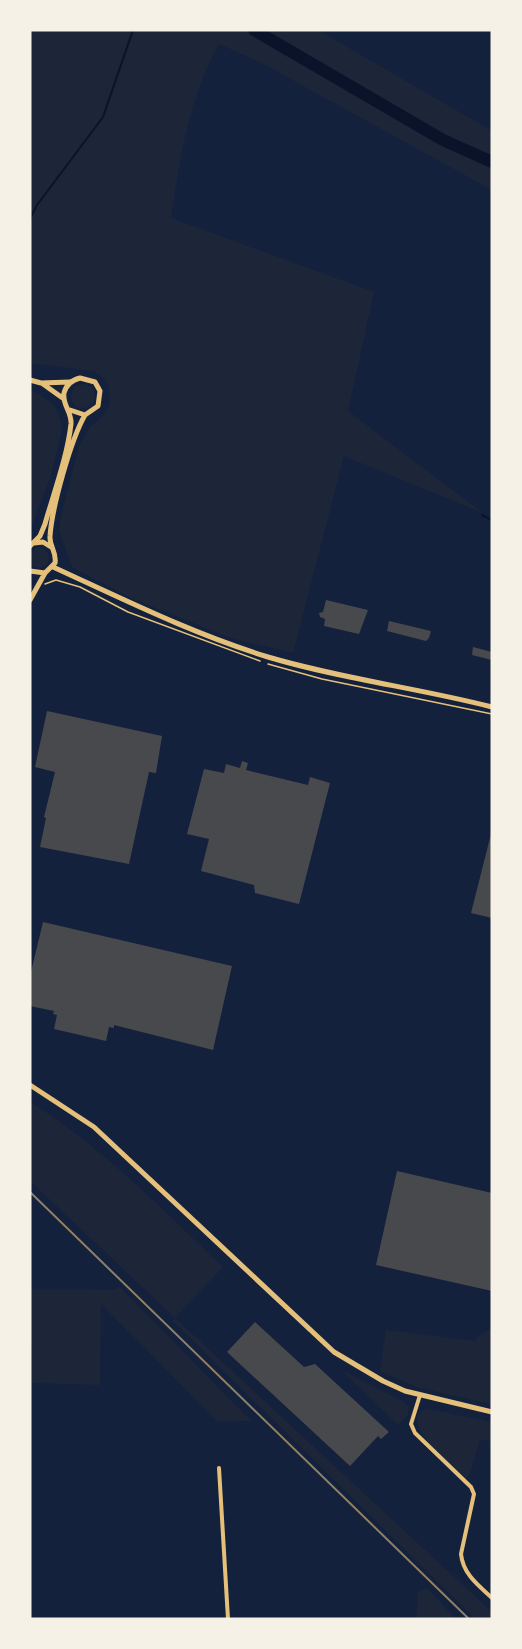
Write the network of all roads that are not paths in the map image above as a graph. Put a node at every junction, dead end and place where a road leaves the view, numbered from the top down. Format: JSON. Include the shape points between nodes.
{"nodes":[{"id":1,"x":30,"y":380,"type":"edge"},
{"id":2,"x":70,"y":382,"type":"junction"},
{"id":3,"x":41,"y":383,"type":"junction"},
{"id":4,"x":64,"y":399,"type":"junction"},
{"id":5,"x":70,"y":410,"type":"junction"},
{"id":6,"x":85,"y":415,"type":"junction"},
{"id":7,"x":32,"y":544,"type":"edge"},
{"id":8,"x":51,"y":547,"type":"junction"},
{"id":9,"x":53,"y":567,"type":"junction"},
{"id":10,"x":30,"y":571,"type":"edge"},
{"id":11,"x":45,"y":573,"type":"junction"},
{"id":12,"x":30,"y":600,"type":"edge"},
{"id":13,"x":492,"y":707,"type":"edge"},
{"id":14,"x":30,"y":1085,"type":"edge"},
{"id":15,"x":420,"y":1395,"type":"junction"},
{"id":16,"x":492,"y":1412,"type":"edge"},
{"id":17,"x":219,"y":1468,"type":"dead end"},
{"id":18,"x":492,"y":1598,"type":"edge"},
{"id":19,"x":228,"y":1619,"type":"edge"}],
"edges":[{"from":1,"to":3,"type":"street"},
{"from":2,"to":3,"type":"street"},
{"from":2,"to":4,"type":"street"},
{"from":2,"to":6,"type":"street","via":[[85,378],[95,382],[100,391],[98,406]]},
{"from":3,"to":4,"type":"street"},
{"from":4,"to":5,"type":"street"},
{"from":5,"to":6,"type":"street"},
{"from":5,"to":7,"type":"street","via":[[69,434],[56,486],[45,524]]},
{"from":6,"to":8,"type":"street","via":[[55,509]]},
{"from":7,"to":8,"type":"street","via":[[43,542]]},
{"from":8,"to":9,"type":"street","via":[[56,558]]},
{"from":9,"to":11,"type":"street"},
{"from":9,"to":13,"type":"street","via":[[160,618],[263,655],[357,680]]},
{"from":10,"to":11,"type":"street"},
{"from":11,"to":12,"type":"street"},
{"from":14,"to":15,"type":"street","via":[[94,1127],[334,1352],[382,1381]]},
{"from":15,"to":16,"type":"street"},
{"from":15,"to":18,"type":"street","via":[[411,1424],[471,1487],[474,1494],[462,1564]]},
{"from":17,"to":19,"type":"street"}]}
